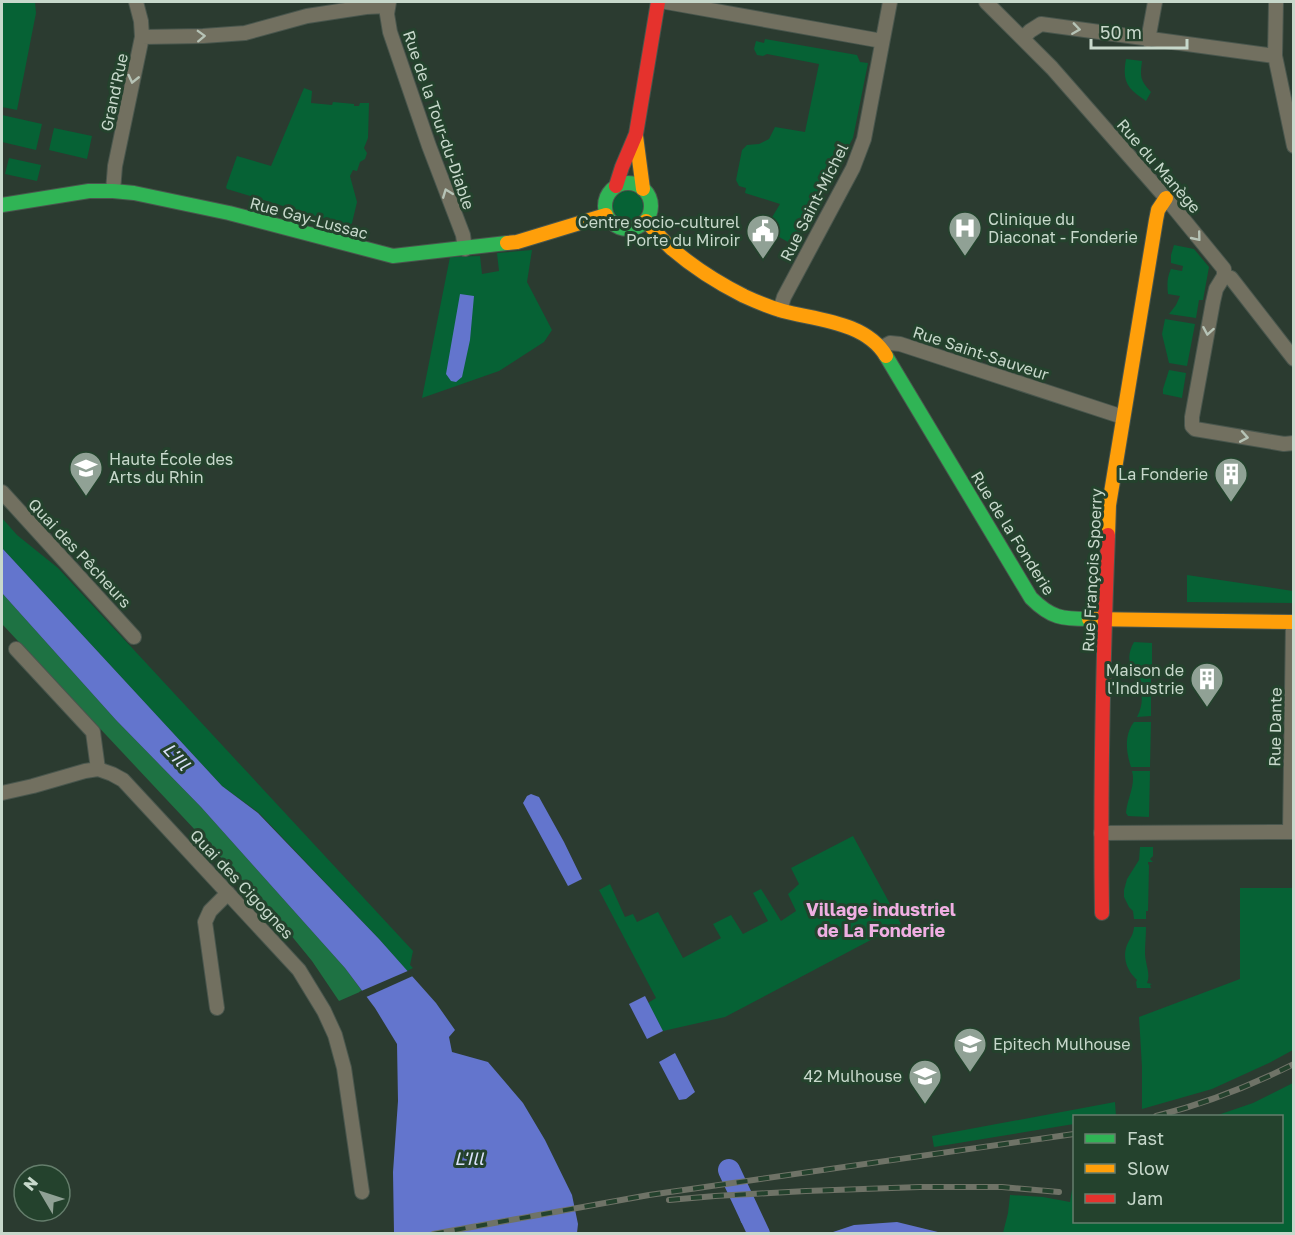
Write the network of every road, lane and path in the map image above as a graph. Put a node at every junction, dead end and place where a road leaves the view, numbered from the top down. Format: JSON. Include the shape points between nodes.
{"nodes":[{"id":1,"x":135,"y":2,"type":"edge"},
{"id":2,"x":658,"y":2,"type":"edge"},
{"id":3,"x":666,"y":2,"type":"edge"},
{"id":4,"x":891,"y":2,"type":"edge"},
{"id":5,"x":986,"y":2,"type":"edge"},
{"id":6,"x":1155,"y":2,"type":"edge"},
{"id":7,"x":1276,"y":2,"type":"edge"},
{"id":8,"x":388,"y":4,"type":"edge"},
{"id":9,"x":142,"y":37,"type":"junction"},
{"id":10,"x":1023,"y":38,"type":"junction"},
{"id":11,"x":1148,"y":40,"type":"junction"},
{"id":12,"x":882,"y":41,"type":"junction"},
{"id":13,"x":1275,"y":56,"type":"junction"},
{"id":14,"x":1292,"y":130,"type":"edge"},
{"id":15,"x":636,"y":134,"type":"junction"},
{"id":16,"x":1293,"y":146,"type":"edge"},
{"id":17,"x":616,"y":186,"type":"junction"},
{"id":18,"x":643,"y":189,"type":"junction"},
{"id":19,"x":113,"y":191,"type":"junction"},
{"id":20,"x":1166,"y":198,"type":"junction"},
{"id":21,"x":2,"y":205,"type":"edge"},
{"id":22,"x":606,"y":215,"type":"junction"},
{"id":23,"x":646,"y":221,"type":"junction"},
{"id":24,"x":465,"y":249,"type":"junction"},
{"id":25,"x":1224,"y":276,"type":"junction"},
{"id":26,"x":780,"y":310,"type":"junction"},
{"id":27,"x":1293,"y":336,"type":"edge"},
{"id":28,"x":1279,"y":340,"type":"junction"},
{"id":29,"x":881,"y":348,"type":"junction"},
{"id":30,"x":1293,"y":358,"type":"edge"},
{"id":31,"x":1124,"y":417,"type":"junction"},
{"id":32,"x":1293,"y":443,"type":"edge"},
{"id":33,"x":2,"y":492,"type":"edge"},
{"id":34,"x":1104,"y":620,"type":"junction"},
{"id":35,"x":1293,"y":621,"type":"edge"},
{"id":36,"x":134,"y":637,"type":"dead end"},
{"id":37,"x":16,"y":649,"type":"dead end"},
{"id":38,"x":98,"y":769,"type":"junction"},
{"id":39,"x":2,"y":793,"type":"edge"},
{"id":40,"x":1292,"y":832,"type":"edge"},
{"id":41,"x":1101,"y":833,"type":"junction"},
{"id":42,"x":228,"y":893,"type":"junction"},
{"id":43,"x":1102,"y":913,"type":"dead end"},
{"id":44,"x":217,"y":1008,"type":"dead end"},
{"id":45,"x":362,"y":1192,"type":"dead end"}],
"edges":[{"from":1,"to":9,"type":"street","name":"Grand'Rue"},
{"from":2,"to":15,"type":"street"},
{"from":3,"to":12,"type":"street"},
{"from":4,"to":12,"type":"street","name":"Rue Saint-Michel"},
{"from":5,"to":10,"type":"street","name":"Rue du Manège"},
{"from":6,"to":11,"type":"street"},
{"from":7,"to":13,"type":"street"},
{"from":9,"to":8,"type":"street","one_way":true,"via":[[245,33],[307,16]]},
{"from":24,"to":8,"type":"street","name":"Rue de la Tour-du-Diable","one_way":true,"via":[[390,32]]},
{"from":9,"to":19,"type":"street","name":"Grand'Rue","one_way":true},
{"from":10,"to":11,"type":"street","one_way":true,"via":[[1041,24]]},
{"from":10,"to":20,"type":"street","name":"Rue du Manège"},
{"from":11,"to":13,"type":"street"},
{"from":12,"to":26,"type":"street","name":"Rue Saint-Michel","via":[[866,130],[853,168]]},
{"from":13,"to":14,"type":"street"},
{"from":14,"to":16,"type":"street"},
{"from":15,"to":17,"type":"street"},
{"from":15,"to":18,"type":"street"},
{"from":17,"to":18,"type":"street","via":[[630,183]]},
{"from":17,"to":22,"type":"street","via":[[606,199]]},
{"from":18,"to":23,"type":"street","via":[[651,204]]},
{"from":19,"to":21,"type":"street","name":"Rue Gay-Lussac","via":[[88,191]]},
{"from":19,"to":24,"type":"street","name":"Rue Gay-Lussac","via":[[220,211],[393,256]]},
{"from":20,"to":25,"type":"street","name":"Rue du Manège","one_way":true,"via":[[1224,269]]},
{"from":20,"to":31,"type":"street","name":"Rue François Spoerry","via":[[1158,210]]},
{"from":22,"to":23,"type":"street","via":[[624,230]]},
{"from":22,"to":24,"type":"street","name":"Rue Gay-Lussac","via":[[517,242]]},
{"from":23,"to":26,"type":"street","via":[[675,251],[701,270],[745,296]]},
{"from":25,"to":28,"type":"street","name":"Rue du Manège","via":[[1231,278]]},
{"from":25,"to":32,"type":"street","one_way":true,"via":[[1216,289],[1192,426]]},
{"from":26,"to":29,"type":"street","via":[[858,331]]},
{"from":27,"to":28,"type":"street"},
{"from":28,"to":30,"type":"street","name":"Rue du Manège"},
{"from":29,"to":31,"type":"street","name":"Rue Saint-Sauveur","via":[[890,343],[900,344]]},
{"from":29,"to":34,"type":"street","name":"Rue de la Fonderie","via":[[1031,598],[1053,617]]},
{"from":31,"to":34,"type":"street","name":"Rue François Spoerry","via":[[1109,505]]},
{"from":33,"to":36,"type":"street","name":"Quai des Pêcheurs"},
{"from":34,"to":35,"type":"street","name":"Rue de la Fonderie"},
{"from":34,"to":41,"type":"street","name":"Rue François Spoerry"},
{"from":35,"to":40,"type":"street","name":"Rue Dante"},
{"from":37,"to":38,"type":"street","via":[[93,732]]},
{"from":38,"to":39,"type":"street"},
{"from":38,"to":42,"type":"street","name":"Quai des Cigognes","via":[[123,780]]},
{"from":40,"to":41,"type":"street"},
{"from":41,"to":43,"type":"street","name":"Rue François Spoerry"},
{"from":42,"to":44,"type":"street","via":[[205,922]]},
{"from":42,"to":45,"type":"street","name":"Quai des Cigognes","via":[[299,970],[324,1011],[344,1068]]}]}
